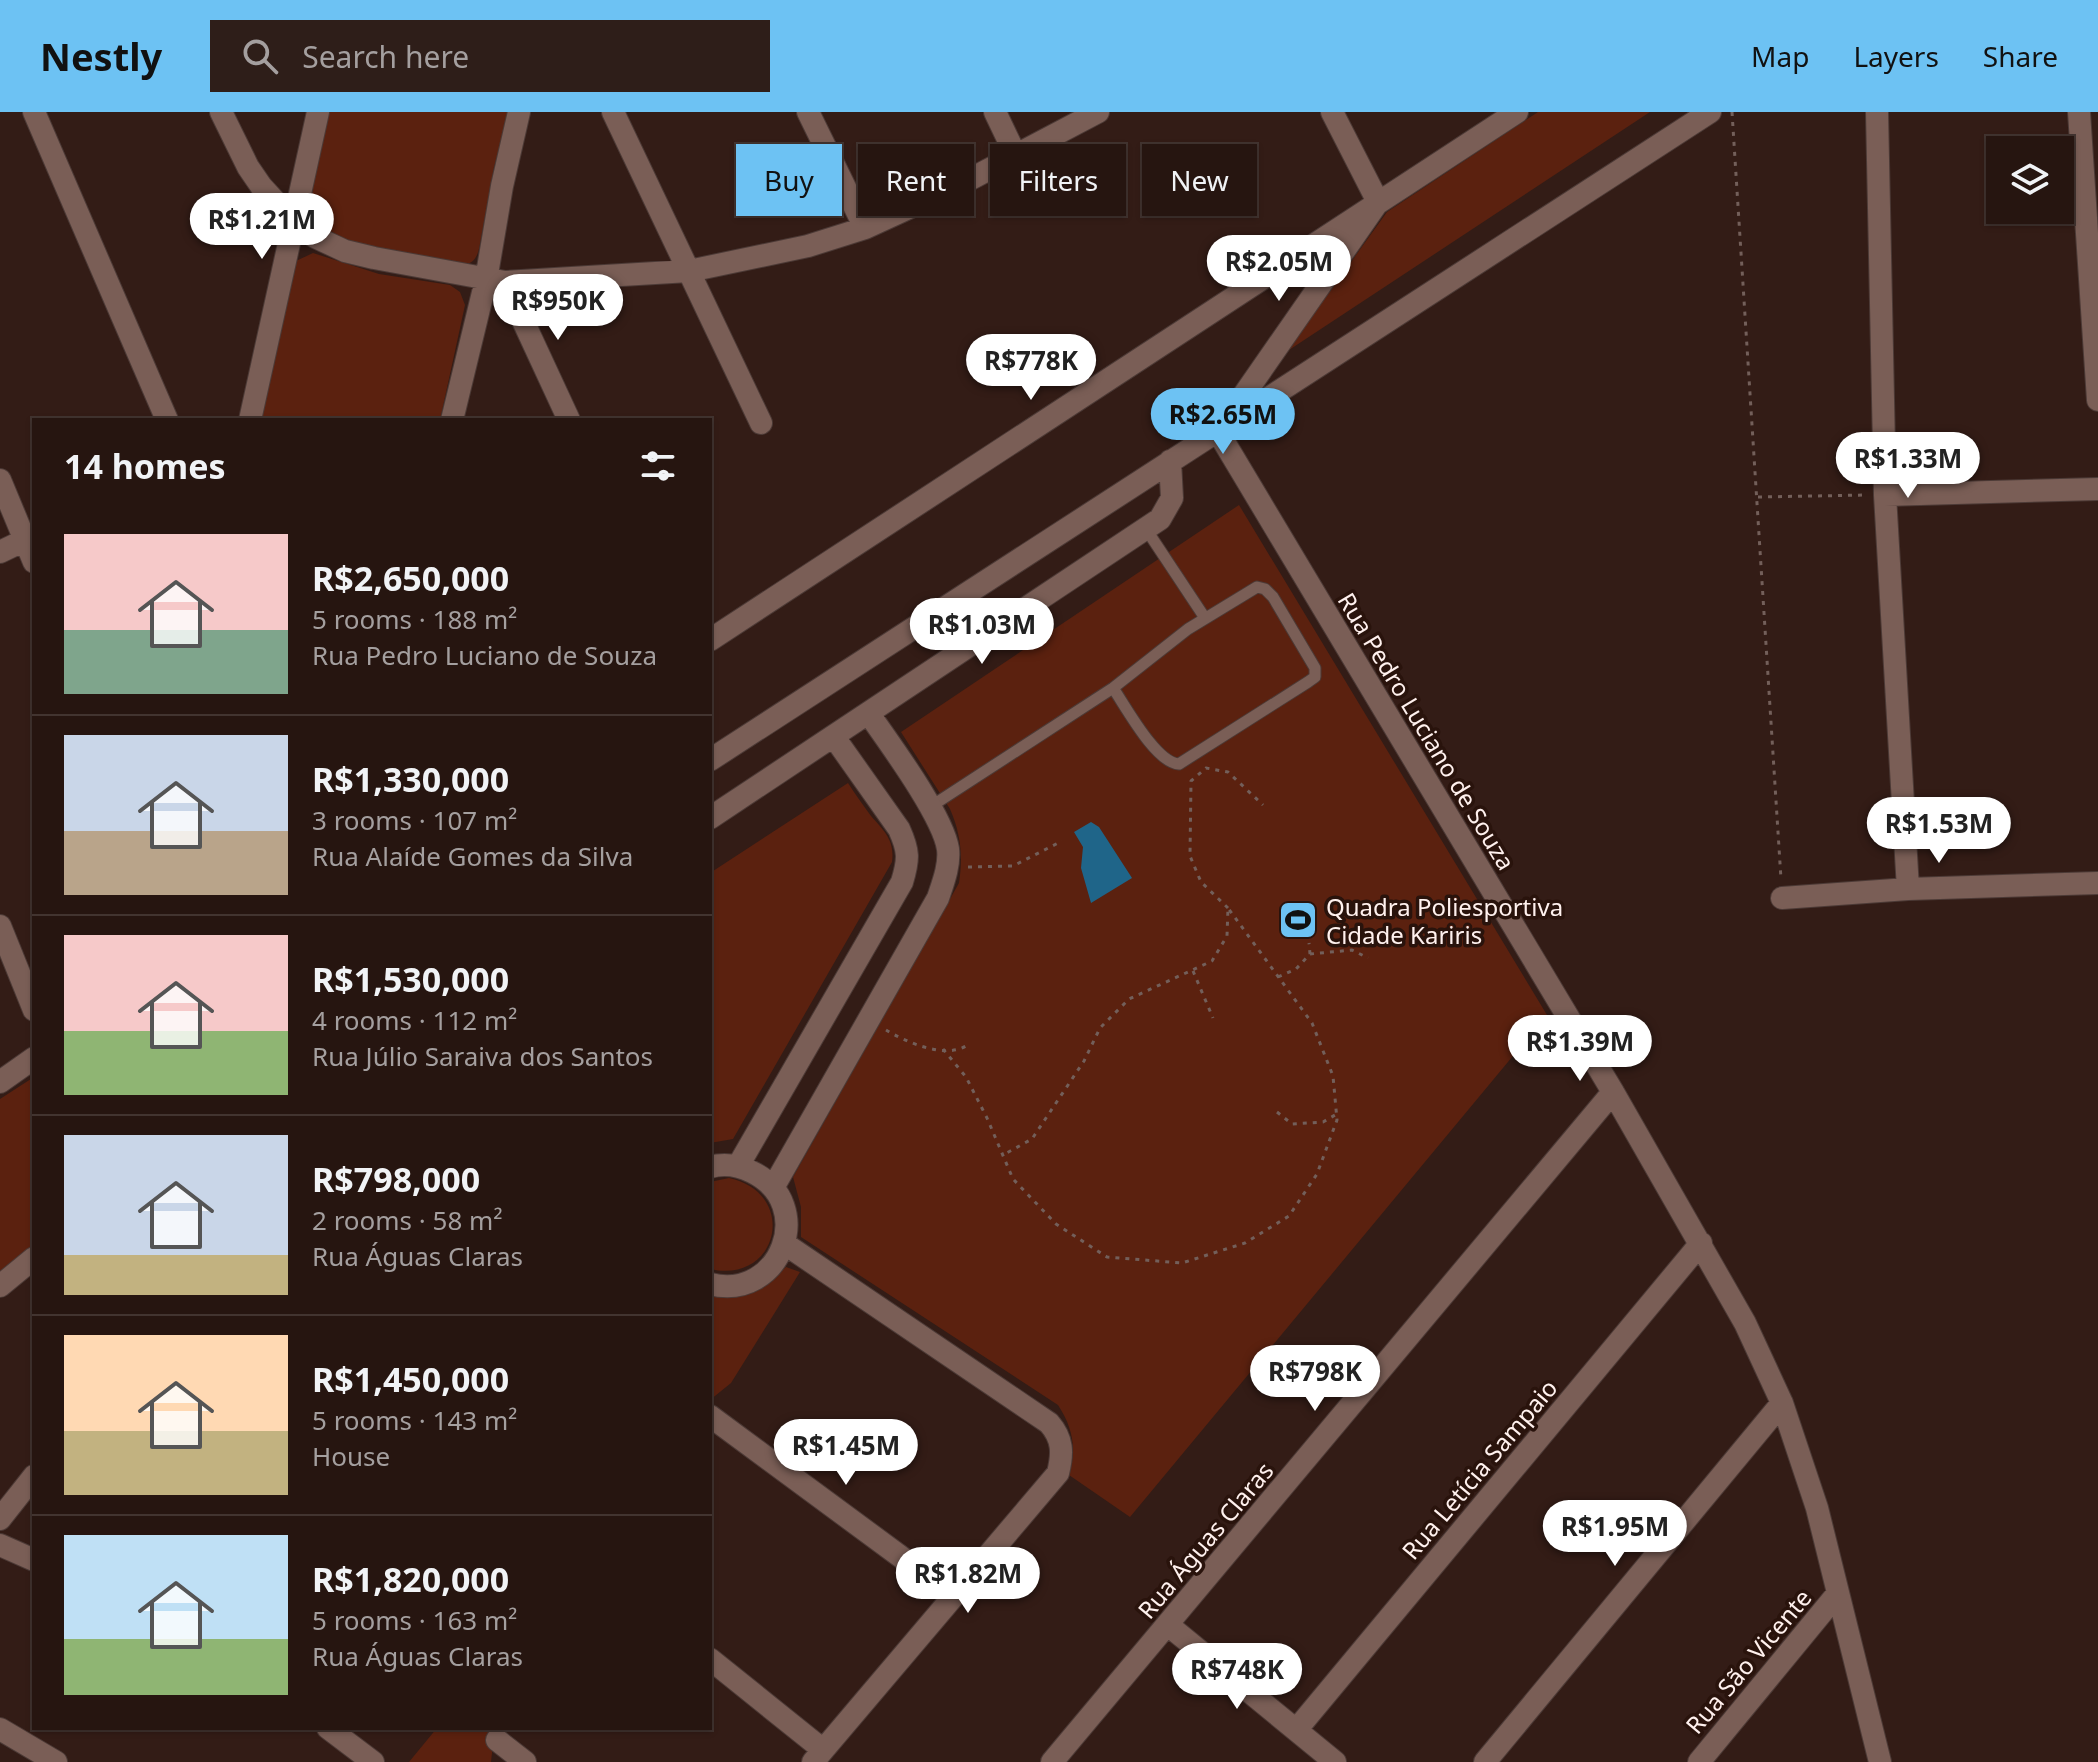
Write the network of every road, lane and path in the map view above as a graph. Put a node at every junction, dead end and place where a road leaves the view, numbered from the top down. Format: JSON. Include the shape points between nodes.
{"nodes":[{"id":1,"x":34,"y":112,"type":"edge"},
{"id":2,"x":221,"y":112,"type":"edge"},
{"id":3,"x":318,"y":112,"type":"edge"},
{"id":4,"x":519,"y":112,"type":"edge"},
{"id":5,"x":613,"y":112,"type":"edge"},
{"id":6,"x":808,"y":112,"type":"edge"},
{"id":7,"x":995,"y":112,"type":"edge"},
{"id":8,"x":1098,"y":112,"type":"edge"},
{"id":9,"x":1332,"y":112,"type":"edge"},
{"id":10,"x":1516,"y":112,"type":"edge"},
{"id":11,"x":1710,"y":112,"type":"edge"},
{"id":12,"x":1732,"y":112,"type":"edge"},
{"id":13,"x":1877,"y":112,"type":"edge"},
{"id":14,"x":2079,"y":112,"type":"edge"},
{"id":15,"x":1010,"y":144,"type":"edge"},
{"id":16,"x":1038,"y":144,"type":"edge"},
{"id":17,"x":990,"y":168,"type":"edge"},
{"id":18,"x":1378,"y":202,"type":"junction"},
{"id":19,"x":295,"y":223,"type":"junction"},
{"id":20,"x":865,"y":228,"type":"junction"},
{"id":21,"x":689,"y":271,"type":"junction"},
{"id":22,"x":495,"y":281,"type":"junction"},
{"id":23,"x":2098,"y":400,"type":"edge"},
{"id":24,"x":166,"y":418,"type":"edge"},
{"id":25,"x":250,"y":418,"type":"edge"},
{"id":26,"x":453,"y":418,"type":"edge"},
{"id":27,"x":568,"y":418,"type":"edge"},
{"id":28,"x":761,"y":423,"type":"dead end"},
{"id":29,"x":1218,"y":432,"type":"junction"},
{"id":30,"x":1170,"y":461,"type":"junction"},
{"id":31,"x":0,"y":480,"type":"edge"},
{"id":32,"x":2098,"y":489,"type":"edge"},
{"id":33,"x":1885,"y":495,"type":"junction"},
{"id":34,"x":1758,"y":497,"type":"junction"},
{"id":35,"x":1146,"y":529,"type":"junction"},
{"id":36,"x":25,"y":540,"type":"junction"},
{"id":37,"x":0,"y":552,"type":"edge"},
{"id":38,"x":32,"y":557,"type":"edge"},
{"id":39,"x":1205,"y":618,"type":"junction"},
{"id":40,"x":712,"y":639,"type":"edge"},
{"id":41,"x":1113,"y":688,"type":"junction"},
{"id":42,"x":869,"y":714,"type":"junction"},
{"id":43,"x":834,"y":737,"type":"junction"},
{"id":44,"x":712,"y":759,"type":"edge"},
{"id":45,"x":1263,"y":805,"type":"dead end"},
{"id":46,"x":930,"y":807,"type":"junction"},
{"id":47,"x":712,"y":817,"type":"edge"},
{"id":48,"x":1062,"y":841,"type":"dead end"},
{"id":49,"x":945,"y":874,"type":"junction"},
{"id":50,"x":2098,"y":883,"type":"edge"},
{"id":51,"x":1908,"y":889,"type":"junction"},
{"id":52,"x":1782,"y":898,"type":"joint"},
{"id":53,"x":1228,"y":908,"type":"junction"},
{"id":54,"x":0,"y":926,"type":"edge"},
{"id":55,"x":1309,"y":943,"type":"dead end"},
{"id":56,"x":1310,"y":954,"type":"junction"},
{"id":57,"x":1368,"y":958,"type":"dead end"},
{"id":58,"x":1193,"y":971,"type":"junction"},
{"id":59,"x":1278,"y":977,"type":"junction"},
{"id":60,"x":32,"y":1005,"type":"edge"},
{"id":61,"x":1213,"y":1018,"type":"dead end"},
{"id":62,"x":868,"y":1021,"type":"junction"},
{"id":63,"x":966,"y":1046,"type":"dead end"},
{"id":64,"x":943,"y":1049,"type":"junction"},
{"id":65,"x":32,"y":1059,"type":"edge"},
{"id":66,"x":0,"y":1082,"type":"edge"},
{"id":67,"x":1613,"y":1092,"type":"junction"},
{"id":68,"x":1277,"y":1112,"type":"dead end"},
{"id":69,"x":1336,"y":1114,"type":"junction"},
{"id":70,"x":1003,"y":1155,"type":"junction"},
{"id":71,"x":738,"y":1166,"type":"junction"},
{"id":72,"x":712,"y":1167,"type":"edge"},
{"id":73,"x":774,"y":1186,"type":"junction"},
{"id":74,"x":1701,"y":1243,"type":"junction"},
{"id":75,"x":785,"y":1244,"type":"junction"},
{"id":76,"x":32,"y":1260,"type":"edge"},
{"id":77,"x":712,"y":1285,"type":"edge"},
{"id":78,"x":0,"y":1286,"type":"edge"},
{"id":79,"x":1782,"y":1403,"type":"junction"},
{"id":80,"x":712,"y":1417,"type":"edge"},
{"id":81,"x":32,"y":1479,"type":"edge"},
{"id":82,"x":0,"y":1519,"type":"edge"},
{"id":83,"x":0,"y":1545,"type":"edge"},
{"id":84,"x":32,"y":1559,"type":"edge"},
{"id":85,"x":1838,"y":1593,"type":"junction"},
{"id":86,"x":954,"y":1596,"type":"junction"},
{"id":87,"x":1168,"y":1625,"type":"junction"},
{"id":88,"x":712,"y":1661,"type":"edge"},
{"id":89,"x":0,"y":1729,"type":"edge"},
{"id":90,"x":1297,"y":1729,"type":"junction"},
{"id":91,"x":331,"y":1730,"type":"edge"},
{"id":92,"x":497,"y":1740,"type":"dead end"},
{"id":93,"x":818,"y":1756,"type":"edge"},
{"id":94,"x":1058,"y":1760,"type":"edge"},
{"id":95,"x":56,"y":1762,"type":"edge"},
{"id":96,"x":373,"y":1762,"type":"edge"},
{"id":97,"x":525,"y":1762,"type":"edge"},
{"id":98,"x":1335,"y":1762,"type":"edge"},
{"id":99,"x":1485,"y":1762,"type":"edge"},
{"id":100,"x":1699,"y":1762,"type":"edge"},
{"id":101,"x":1880,"y":1762,"type":"edge"}],
"edges":[{"from":1,"to":24,"type":"street"},
{"from":2,"to":19,"type":"street","via":[[248,167]]},
{"from":3,"to":19,"type":"street"},
{"from":4,"to":22,"type":"street","via":[[502,186]]},
{"from":5,"to":21,"type":"street"},
{"from":6,"to":20,"type":"street"},
{"from":7,"to":15,"type":"street"},
{"from":8,"to":16,"type":"street"},
{"from":9,"to":18,"type":"street"},
{"from":10,"to":18,"type":"street"},
{"from":11,"to":29,"type":"street"},
{"from":12,"to":34,"type":"path"},
{"from":13,"to":33,"type":"street"},
{"from":14,"to":23,"type":"street"},
{"from":17,"to":20,"type":"street"},
{"from":18,"to":29,"type":"street"},
{"from":18,"to":40,"type":"street"},
{"from":19,"to":22,"type":"street","via":[[345,251]]},
{"from":19,"to":25,"type":"street"},
{"from":20,"to":21,"type":"street"},
{"from":21,"to":22,"type":"street"},
{"from":21,"to":28,"type":"street"},
{"from":22,"to":26,"type":"street"},
{"from":22,"to":27,"type":"street"},
{"from":29,"to":30,"type":"street"},
{"from":29,"to":67,"type":"street","name":"Rua Pedro Luciano de Souza"},
{"from":30,"to":35,"type":"street","via":[[1172,498],[1160,519]]},
{"from":30,"to":44,"type":"street"},
{"from":31,"to":36,"type":"street"},
{"from":32,"to":33,"type":"street"},
{"from":33,"to":34,"type":"path"},
{"from":33,"to":51,"type":"street"},
{"from":34,"to":52,"type":"path"},
{"from":35,"to":39,"type":"lane"},
{"from":35,"to":42,"type":"street"},
{"from":36,"to":37,"type":"street"},
{"from":36,"to":38,"type":"street"},
{"from":39,"to":41,"type":"lane"},
{"from":39,"to":41,"type":"lane","via":[[1246,592],[1265,589],[1298,636],[1315,677],[1179,764],[1170,764],[1159,754]]},
{"from":41,"to":46,"type":"lane"},
{"from":42,"to":43,"type":"street"},
{"from":42,"to":46,"type":"street"},
{"from":43,"to":47,"type":"street"},
{"from":43,"to":71,"type":"street","via":[[899,829],[908,862],[902,882]]},
{"from":45,"to":53,"type":"path","via":[[1228,772],[1206,768],[1191,781],[1190,856],[1201,882]]},
{"from":46,"to":49,"type":"street","via":[[949,852]]},
{"from":48,"to":49,"type":"path","via":[[1013,866],[973,866]]},
{"from":49,"to":62,"type":"street","via":[[938,898]]},
{"from":50,"to":51,"type":"street"},
{"from":51,"to":52,"type":"street"},
{"from":53,"to":58,"type":"path","via":[[1227,936],[1212,961]]},
{"from":53,"to":59,"type":"path"},
{"from":54,"to":60,"type":"street"},
{"from":55,"to":56,"type":"path"},
{"from":56,"to":57,"type":"path","via":[[1352,950]]},
{"from":56,"to":59,"type":"path","via":[[1296,969]]},
{"from":58,"to":61,"type":"path"},
{"from":58,"to":70,"type":"path","via":[[1129,999],[1100,1028],[1032,1139]]},
{"from":59,"to":69,"type":"path","via":[[1312,1023],[1333,1076]]},
{"from":62,"to":64,"type":"path","via":[[905,1042]]},
{"from":62,"to":73,"type":"street"},
{"from":63,"to":64,"type":"path"},
{"from":64,"to":70,"type":"path","via":[[966,1077]]},
{"from":65,"to":66,"type":"street"},
{"from":67,"to":74,"type":"street","name":"Rua Pedro Luciano de Souza"},
{"from":67,"to":87,"type":"street","name":"Rua Águas Claras"},
{"from":68,"to":69,"type":"path","via":[[1292,1124],[1323,1122]]},
{"from":69,"to":70,"type":"path","via":[[1317,1174],[1289,1216],[1245,1243],[1182,1263],[1107,1257],[1056,1224],[1013,1179]]},
{"from":71,"to":72,"type":"street"},
{"from":71,"to":73,"type":"street"},
{"from":73,"to":75,"type":"street","via":[[787,1224]]},
{"from":74,"to":79,"type":"street","name":"Rua Pedro Luciano de Souza"},
{"from":74,"to":90,"type":"street","name":"Rua Letícia Sampaio"},
{"from":75,"to":77,"type":"street","via":[[760,1277],[742,1285]]},
{"from":75,"to":86,"type":"street","via":[[1057,1432],[1062,1444],[1058,1473]]},
{"from":76,"to":78,"type":"street"},
{"from":79,"to":85,"type":"street","name":"Rua Pedro Luciano de Souza"},
{"from":79,"to":99,"type":"street"},
{"from":80,"to":86,"type":"street"},
{"from":81,"to":82,"type":"street"},
{"from":83,"to":84,"type":"street"},
{"from":85,"to":100,"type":"street","name":"Rua São Vicente"},
{"from":85,"to":101,"type":"street","name":"Rua Pedro Luciano de Souza"},
{"from":86,"to":93,"type":"street"},
{"from":87,"to":90,"type":"street"},
{"from":87,"to":94,"type":"street","name":"Rua Águas Claras"},
{"from":88,"to":93,"type":"street"},
{"from":89,"to":95,"type":"street"},
{"from":90,"to":98,"type":"street"},
{"from":91,"to":96,"type":"street"},
{"from":92,"to":97,"type":"street"}]}
